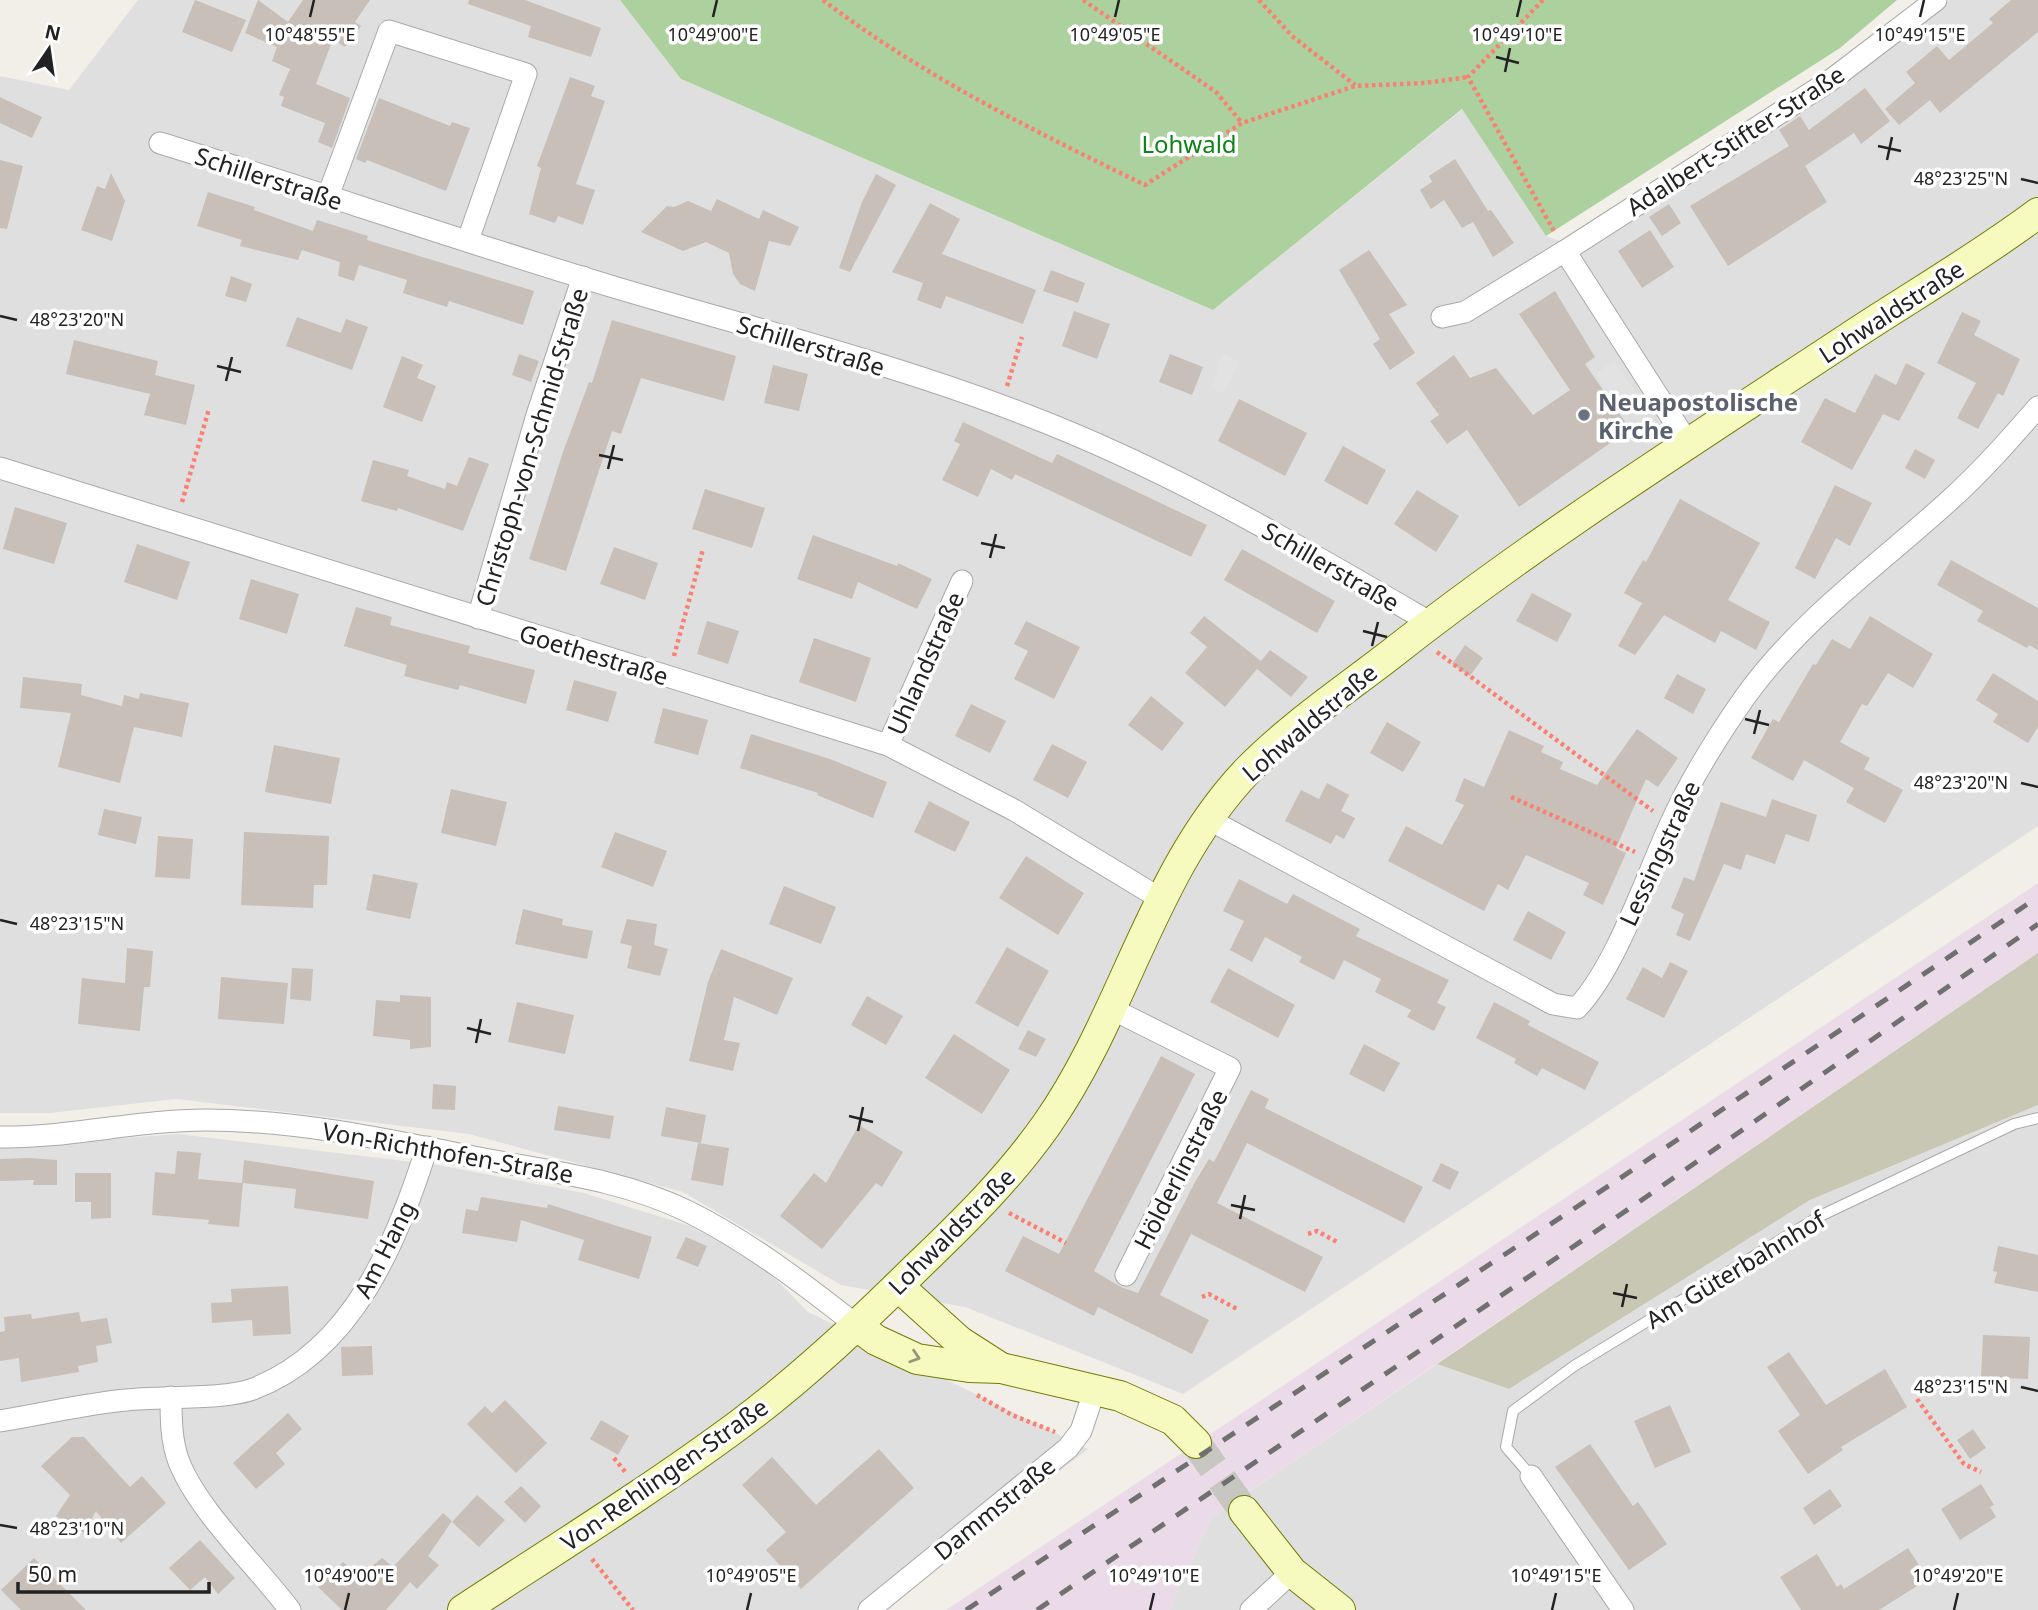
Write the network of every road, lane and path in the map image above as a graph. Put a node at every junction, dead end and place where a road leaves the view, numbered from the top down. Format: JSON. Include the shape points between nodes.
{"nodes":[{"id":1,"x":823,"y":0,"type":"edge"},
{"id":2,"x":1083,"y":0,"type":"edge"},
{"id":3,"x":1259,"y":0,"type":"edge"},
{"id":4,"x":1543,"y":0,"type":"edge"},
{"id":5,"x":1936,"y":0,"type":"edge"},
{"id":6,"x":1468,"y":77,"type":"junction"},
{"id":7,"x":1355,"y":86,"type":"junction"},
{"id":8,"x":1242,"y":123,"type":"junction"},
{"id":9,"x":160,"y":143,"type":"dead end"},
{"id":10,"x":328,"y":196,"type":"junction"},
{"id":11,"x":2034,"y":222,"type":"edge"},
{"id":12,"x":468,"y":240,"type":"junction"},
{"id":13,"x":1565,"y":251,"type":"junction"},
{"id":14,"x":583,"y":277,"type":"junction"},
{"id":15,"x":1442,"y":317,"type":"dead end"},
{"id":16,"x":1022,"y":337,"type":"dead end"},
{"id":17,"x":1001,"y":406,"type":"junction"},
{"id":18,"x":2038,"y":407,"type":"edge"},
{"id":19,"x":209,"y":408,"type":"dead end"},
{"id":20,"x":1688,"y":443,"type":"junction"},
{"id":21,"x":0,"y":468,"type":"edge"},
{"id":22,"x":176,"y":523,"type":"junction"},
{"id":23,"x":703,"y":549,"type":"dead end"},
{"id":24,"x":962,"y":580,"type":"dead end"},
{"id":25,"x":478,"y":618,"type":"junction"},
{"id":26,"x":1424,"y":628,"type":"junction"},
{"id":27,"x":668,"y":677,"type":"junction"},
{"id":28,"x":888,"y":745,"type":"junction"},
{"id":29,"x":1511,"y":797,"type":"dead end"},
{"id":30,"x":1208,"y":819,"type":"junction"},
{"id":31,"x":1671,"y":823,"type":"junction"},
{"id":32,"x":1655,"y":861,"type":"junction"},
{"id":33,"x":1161,"y":899,"type":"junction"},
{"id":34,"x":1112,"y":1009,"type":"junction"},
{"id":35,"x":2038,"y":1118,"type":"edge"},
{"id":36,"x":0,"y":1137,"type":"edge"},
{"id":37,"x":427,"y":1147,"type":"junction"},
{"id":38,"x":987,"y":1201,"type":"junction"},
{"id":39,"x":1308,"y":1234,"type":"dead end"},
{"id":40,"x":1339,"y":1242,"type":"dead end"},
{"id":41,"x":1066,"y":1243,"type":"dead end"},
{"id":42,"x":1126,"y":1275,"type":"dead end"},
{"id":43,"x":898,"y":1286,"type":"junction"},
{"id":44,"x":1202,"y":1297,"type":"dead end"},
{"id":45,"x":1237,"y":1309,"type":"dead end"},
{"id":46,"x":856,"y":1325,"type":"junction"},
{"id":47,"x":1001,"y":1368,"type":"junction"},
{"id":48,"x":1095,"y":1389,"type":"junction"},
{"id":49,"x":968,"y":1390,"type":"dead end"},
{"id":50,"x":171,"y":1397,"type":"junction"},
{"id":51,"x":1916,"y":1399,"type":"dead end"},
{"id":52,"x":0,"y":1421,"type":"edge"},
{"id":53,"x":1076,"y":1440,"type":"junction"},
{"id":54,"x":1196,"y":1443,"type":"tunnel mouth"},
{"id":55,"x":1981,"y":1472,"type":"dead end"},
{"id":56,"x":1531,"y":1476,"type":"joint"},
{"id":57,"x":1244,"y":1511,"type":"tunnel mouth"},
{"id":58,"x":574,"y":1536,"type":"junction"},
{"id":59,"x":1292,"y":1572,"type":"junction"},
{"id":60,"x":290,"y":1610,"type":"edge"},
{"id":61,"x":463,"y":1610,"type":"edge"},
{"id":62,"x":633,"y":1610,"type":"edge"},
{"id":63,"x":869,"y":1610,"type":"edge"},
{"id":64,"x":1251,"y":1610,"type":"edge"},
{"id":65,"x":1340,"y":1610,"type":"edge"},
{"id":66,"x":1623,"y":1610,"type":"edge"}],
"edges":[{"from":1,"to":8,"type":"path","via":[[863,31],[1021,124],[1145,185]]},
{"from":2,"to":8,"type":"path","via":[[1216,92]]},
{"from":3,"to":7,"type":"path","via":[[1292,36]]},
{"from":4,"to":6,"type":"path"},
{"from":5,"to":13,"type":"street","name":"Adalbert-Stifter-Straße","via":[[1831,80]]},
{"from":6,"to":7,"type":"path"},
{"from":6,"to":13,"type":"path"},
{"from":7,"to":8,"type":"path"},
{"from":9,"to":10,"type":"street","name":"Schillerstraße"},
{"from":10,"to":12,"type":"street","name":"Schillerstraße"},
{"from":10,"to":12,"type":"street","via":[[389,31],[526,74]]},
{"from":11,"to":20,"type":"street","name":"Lohwaldstraße"},
{"from":12,"to":14,"type":"street","name":"Schillerstraße"},
{"from":13,"to":15,"type":"street","name":"Adalbert-Stifter-Straße","via":[[1465,312]]},
{"from":13,"to":20,"type":"street"},
{"from":14,"to":17,"type":"street","name":"Schillerstraße","via":[[877,364]]},
{"from":14,"to":25,"type":"street","name":"Christoph-von-Schmid-Straße"},
{"from":16,"to":17,"type":"path"},
{"from":17,"to":26,"type":"street","name":"Schillerstraße","via":[[1185,486],[1296,545]]},
{"from":18,"to":31,"type":"street","name":"Lessingstraße","via":[[1952,498],[1809,623],[1778,657],[1745,697]]},
{"from":19,"to":22,"type":"path"},
{"from":20,"to":26,"type":"street","name":"Lohwaldstraße","via":[[1572,519]]},
{"from":21,"to":22,"type":"street","name":"Goethestraße"},
{"from":22,"to":25,"type":"street","name":"Goethestraße"},
{"from":23,"to":27,"type":"path"},
{"from":24,"to":28,"type":"street","name":"Uhlandstraße"},
{"from":25,"to":27,"type":"street","name":"Goethestraße"},
{"from":26,"to":30,"type":"street","name":"Lohwaldstraße","via":[[1270,749]]},
{"from":26,"to":31,"type":"path","via":[[1455,667]]},
{"from":27,"to":28,"type":"street","name":"Goethestraße"},
{"from":28,"to":33,"type":"street","name":"Goethestraße","via":[[1014,810]]},
{"from":29,"to":32,"type":"path"},
{"from":30,"to":32,"type":"street","name":"Lessingstraße","via":[[1553,1004],[1577,1008],[1590,994]]},
{"from":30,"to":33,"type":"street","name":"Lohwaldstraße"},
{"from":31,"to":32,"type":"street","name":"Lessingstraße"},
{"from":33,"to":34,"type":"street","name":"Lohwaldstraße"},
{"from":34,"to":38,"type":"street","name":"Lohwaldstraße","via":[[1050,1121]]},
{"from":34,"to":42,"type":"street","name":"Hölderlinstraße","via":[[1230,1068]]},
{"from":35,"to":56,"type":"lane","name":"Am Güterbahnhof","via":[[2014,1124],[1820,1216],[1574,1366],[1513,1411],[1506,1447]]},
{"from":36,"to":37,"type":"street","name":"Von-Richthofen-Straße","via":[[210,1120],[304,1128]]},
{"from":37,"to":46,"type":"street","name":"Von-Richthofen-Straße","via":[[597,1178],[662,1200],[752,1249]]},
{"from":37,"to":50,"type":"street","name":"Am Hang","via":[[385,1258],[350,1314],[326,1339],[251,1390]]},
{"from":38,"to":41,"type":"path"},
{"from":38,"to":43,"type":"street","name":"Lohwaldstraße"},
{"from":39,"to":40,"type":"path","via":[[1317,1231]]},
{"from":43,"to":46,"type":"street","name":"Lohwaldstraße"},
{"from":43,"to":47,"type":"street","via":[[959,1340]]},
{"from":44,"to":45,"type":"path","via":[[1209,1294]]},
{"from":46,"to":47,"type":"street","one_way":true,"via":[[876,1340],[918,1359]]},
{"from":46,"to":58,"type":"street","name":"Von-Rehlingen-Straße","via":[[742,1423]]},
{"from":47,"to":48,"type":"street"},
{"from":48,"to":53,"type":"street","name":"Dammstraße"},
{"from":48,"to":54,"type":"street","via":[[1173,1420]]},
{"from":49,"to":53,"type":"path","via":[[1012,1415]]},
{"from":50,"to":52,"type":"street","name":"Am Hang","via":[[127,1399]]},
{"from":50,"to":60,"type":"street","via":[[178,1461],[197,1496]]},
{"from":51,"to":55,"type":"path","via":[[1964,1464]]},
{"from":53,"to":63,"type":"street","name":"Dammstraße"},
{"from":56,"to":66,"type":"street"},
{"from":57,"to":59,"type":"street"},
{"from":58,"to":61,"type":"street","name":"Von-Rehlingen-Straße"},
{"from":58,"to":62,"type":"path"},
{"from":59,"to":64,"type":"street"},
{"from":59,"to":65,"type":"street"}]}
